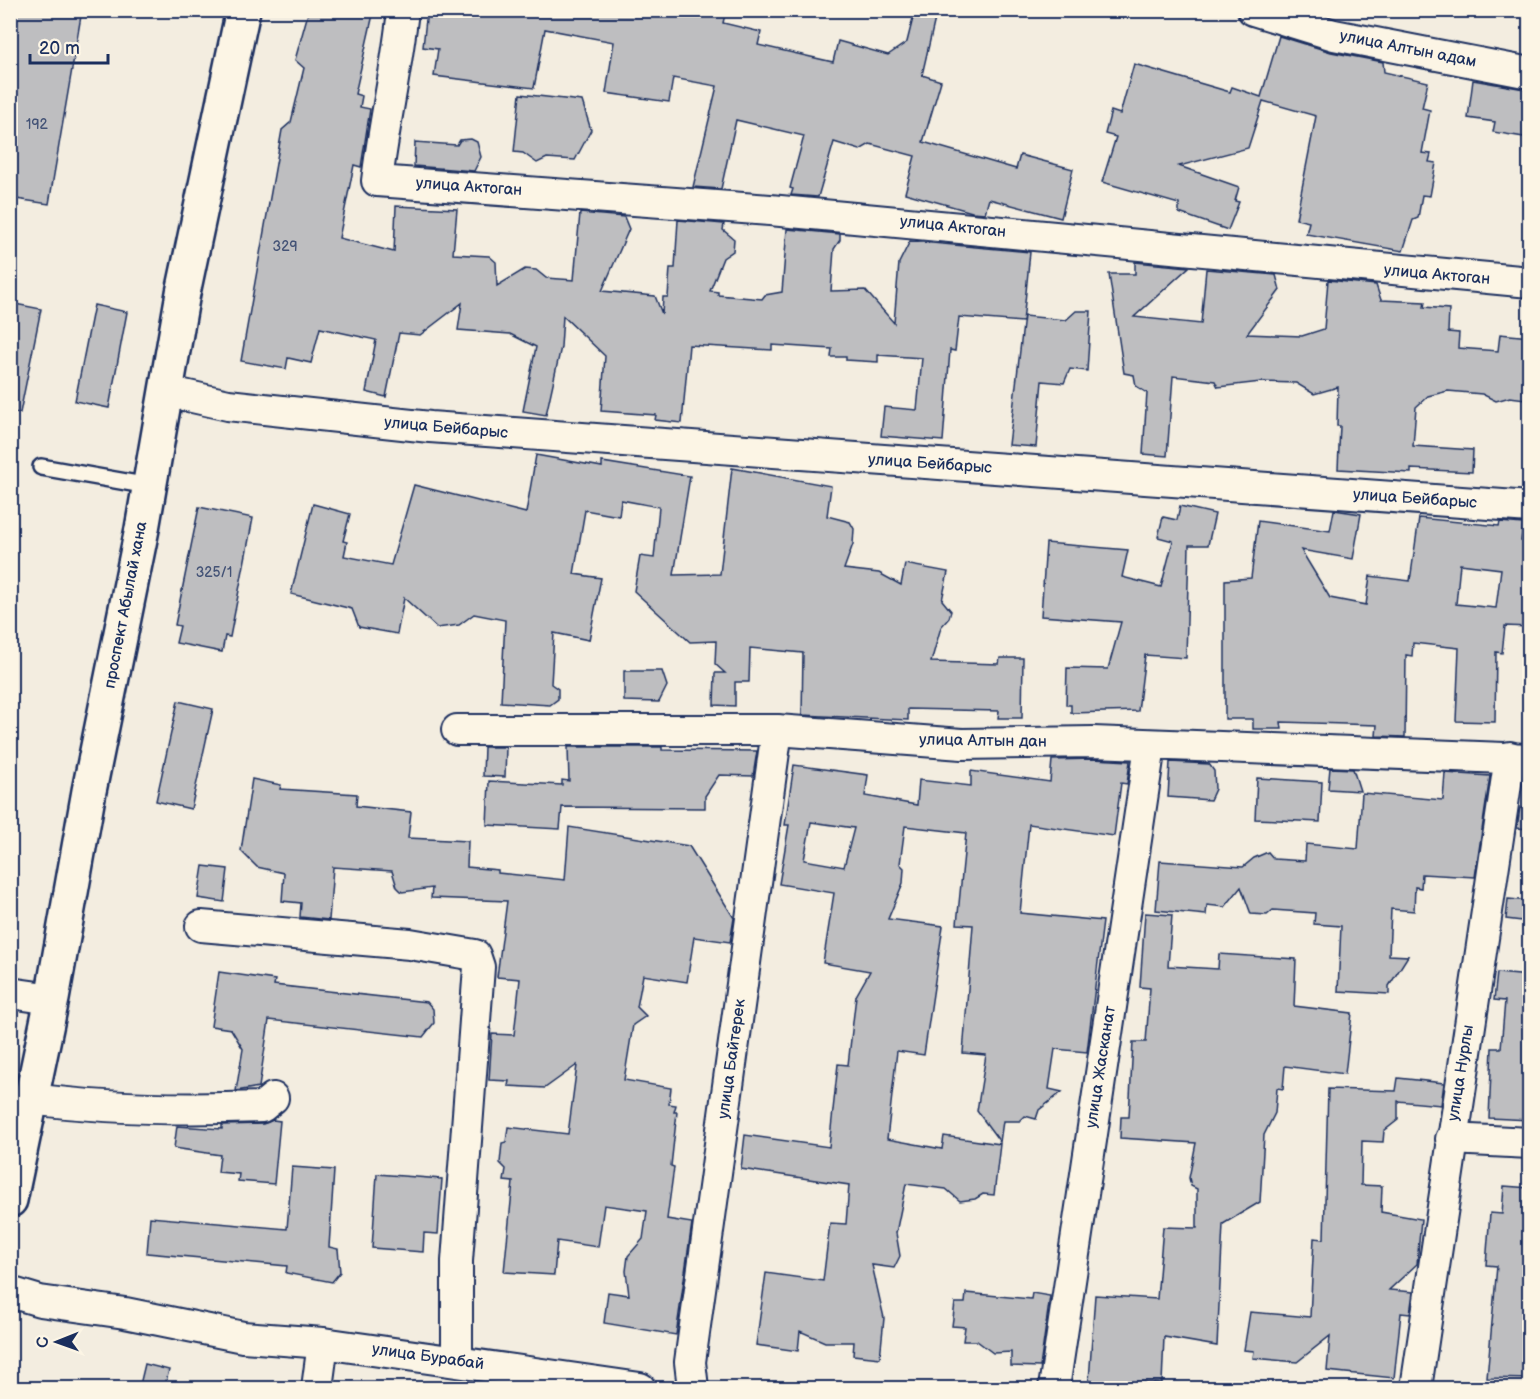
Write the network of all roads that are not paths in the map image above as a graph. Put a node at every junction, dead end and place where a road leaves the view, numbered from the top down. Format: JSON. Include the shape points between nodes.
{"nodes":[{"id":1,"x":243,"y":10,"type":"edge"},
{"id":2,"x":403,"y":10,"type":"edge"},
{"id":3,"x":1253,"y":10,"type":"edge"},
{"id":4,"x":1530,"y":73,"type":"edge"},
{"id":5,"x":1530,"y":282,"type":"edge"},
{"id":6,"x":166,"y":391,"type":"junction"},
{"id":7,"x":41,"y":467,"type":"dead end"},
{"id":8,"x":149,"y":486,"type":"junction"},
{"id":9,"x":1530,"y":507,"type":"edge"},
{"id":10,"x":457,"y":730,"type":"dead end"},
{"id":11,"x":777,"y":730,"type":"junction"},
{"id":12,"x":1150,"y":746,"type":"junction"},
{"id":13,"x":1520,"y":758,"type":"edge"},
{"id":14,"x":201,"y":926,"type":"dead end"},
{"id":15,"x":10,"y":993,"type":"edge"},
{"id":16,"x":52,"y":999,"type":"junction"},
{"id":17,"x":273,"y":1098,"type":"dead end"},
{"id":18,"x":31,"y":1099,"type":"junction"},
{"id":19,"x":1451,"y":1139,"type":"junction"},
{"id":20,"x":1530,"y":1143,"type":"edge"},
{"id":21,"x":10,"y":1200,"type":"edge"},
{"id":22,"x":10,"y":1292,"type":"edge"},
{"id":23,"x":323,"y":1343,"type":"junction"},
{"id":24,"x":457,"y":1360,"type":"junction"},
{"id":25,"x":317,"y":1389,"type":"edge"},
{"id":26,"x":640,"y":1389,"type":"edge"},
{"id":27,"x":693,"y":1389,"type":"edge"},
{"id":28,"x":1054,"y":1389,"type":"edge"},
{"id":29,"x":1416,"y":1389,"type":"edge"}],
"edges":[{"from":1,"to":6,"type":"main road","name":"проспект Абылай хана"},
{"from":2,"to":5,"type":"street","name":"улица Актоган","via":[[376,181],[770,210]]},
{"from":3,"to":4,"type":"street","name":"улица Алтын адам","via":[[1334,35]]},
{"from":6,"to":8,"type":"main road","name":"проспект Абылай хана"},
{"from":6,"to":9,"type":"street","name":"улица Бейбарыс","via":[[228,405],[331,417],[776,454]]},
{"from":7,"to":8,"type":"lane"},
{"from":8,"to":16,"type":"main road","name":"проспект Абылай хана"},
{"from":10,"to":11,"type":"street","name":"улица Алтын дан"},
{"from":11,"to":12,"type":"street","name":"улица Алтын дан","via":[[962,744],[1093,742]]},
{"from":11,"to":27,"type":"street","name":"улица Байтерек","via":[[690,1362]]},
{"from":12,"to":13,"type":"street","name":"улица Алтын дан"},
{"from":12,"to":28,"type":"street","name":"улица Жасканат"},
{"from":13,"to":19,"type":"street","name":"улица Нурлы"},
{"from":14,"to":24,"type":"street","via":[[410,944],[475,955],[479,967],[457,1261]]},
{"from":15,"to":16,"type":"street"},
{"from":16,"to":18,"type":"main road","name":"проспект Абылай хана"},
{"from":17,"to":18,"type":"street","via":[[262,1107],[220,1109],[123,1107]]},
{"from":18,"to":21,"type":"main road","name":"проспект Абылай хана"},
{"from":19,"to":20,"type":"street"},
{"from":19,"to":29,"type":"street","name":"улица Нурлы"},
{"from":22,"to":23,"type":"street","name":"улица Бурабай","via":[[40,1301],[125,1313],[243,1337]]},
{"from":23,"to":24,"type":"street","name":"улица Бурабай"},
{"from":23,"to":25,"type":"street"},
{"from":24,"to":26,"type":"street","name":"улица Бурабай"}]}
